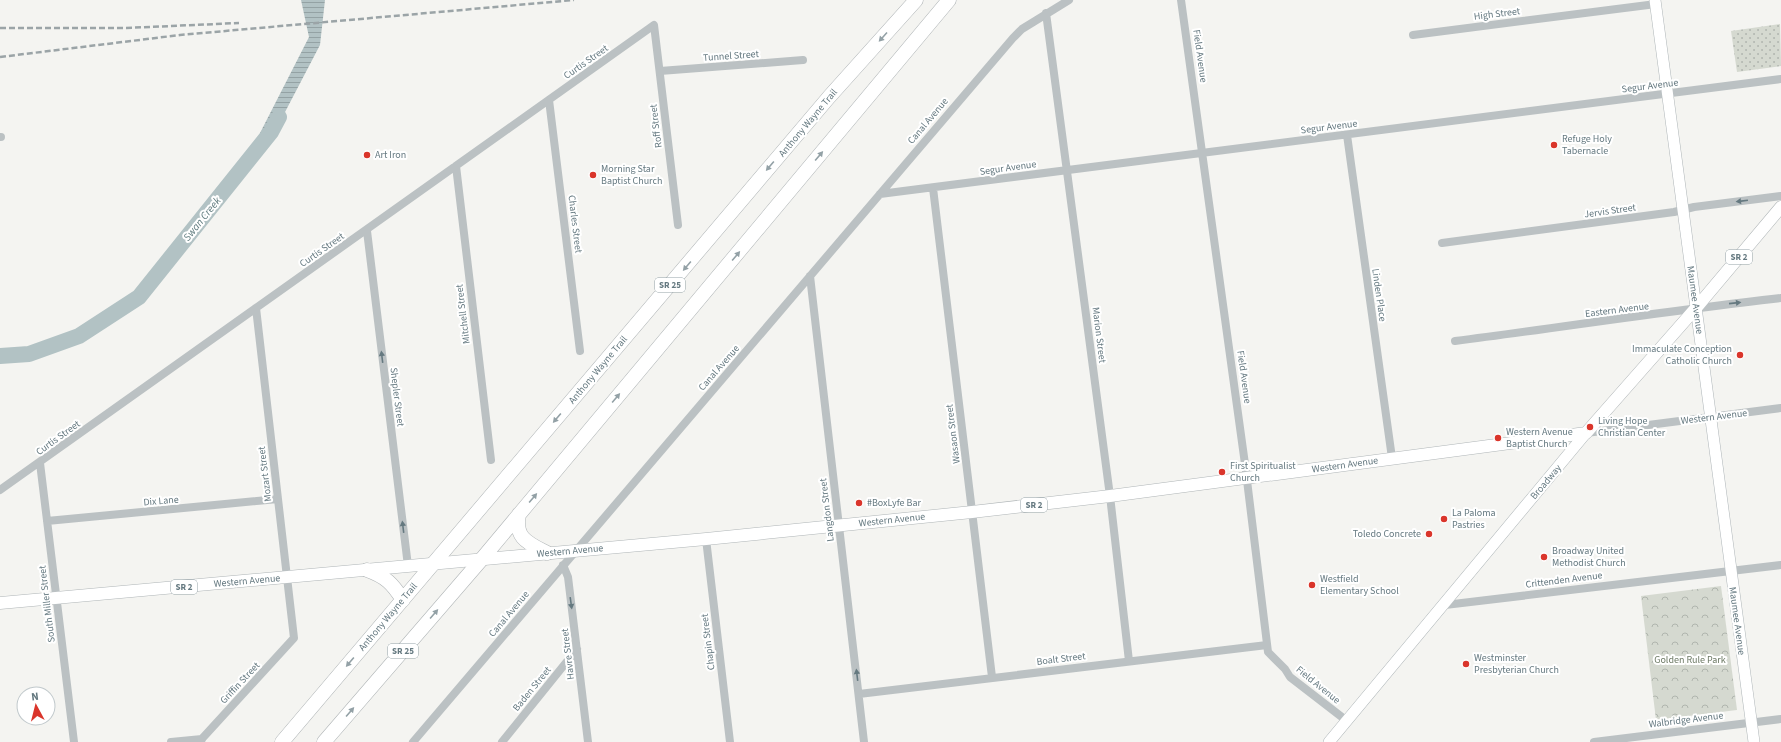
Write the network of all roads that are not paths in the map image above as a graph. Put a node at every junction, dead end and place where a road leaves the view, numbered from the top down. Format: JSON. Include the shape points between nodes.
{"nodes":[{"id":1,"x":1069,"y":0,"type":"edge"},
{"id":2,"x":1181,"y":0,"type":"edge"},
{"id":3,"x":1656,"y":2,"type":"edge"},
{"id":4,"x":947,"y":3,"type":"edge"},
{"id":5,"x":913,"y":4,"type":"edge"},
{"id":6,"x":1046,"y":13,"type":"junction"},
{"id":7,"x":654,"y":25,"type":"joint"},
{"id":8,"x":1413,"y":35,"type":"dead end"},
{"id":9,"x":803,"y":60,"type":"dead end"},
{"id":10,"x":660,"y":71,"type":"junction"},
{"id":11,"x":1781,"y":79,"type":"edge"},
{"id":12,"x":1668,"y":94,"type":"junction"},
{"id":13,"x":549,"y":100,"type":"junction"},
{"id":14,"x":1347,"y":135,"type":"junction"},
{"id":15,"x":1203,"y":154,"type":"junction"},
{"id":16,"x":456,"y":166,"type":"junction"},
{"id":17,"x":1068,"y":170,"type":"junction"},
{"id":18,"x":933,"y":188,"type":"junction"},
{"id":19,"x":880,"y":194,"type":"junction"},
{"id":20,"x":1781,"y":196,"type":"edge"},
{"id":21,"x":1781,"y":207,"type":"edge"},
{"id":22,"x":1683,"y":210,"type":"junction"},
{"id":23,"x":678,"y":225,"type":"dead end"},
{"id":24,"x":366,"y":231,"type":"junction"},
{"id":25,"x":1442,"y":243,"type":"dead end"},
{"id":26,"x":810,"y":276,"type":"junction"},
{"id":27,"x":1781,"y":298,"type":"edge"},
{"id":28,"x":256,"y":308,"type":"junction"},
{"id":29,"x":1696,"y":308,"type":"junction"},
{"id":30,"x":1455,"y":341,"type":"dead end"},
{"id":31,"x":580,"y":351,"type":"dead end"},
{"id":32,"x":1781,"y":408,"type":"edge"},
{"id":33,"x":1711,"y":417,"type":"junction"},
{"id":34,"x":1586,"y":433,"type":"junction"},
{"id":35,"x":1392,"y":458,"type":"junction"},
{"id":36,"x":491,"y":460,"type":"dead end"},
{"id":37,"x":40,"y":463,"type":"junction"},
{"id":38,"x":1247,"y":477,"type":"junction"},
{"id":39,"x":0,"y":490,"type":"edge"},
{"id":40,"x":1110,"y":496,"type":"junction"},
{"id":41,"x":278,"y":499,"type":"junction"},
{"id":42,"x":972,"y":512,"type":"junction"},
{"id":43,"x":519,"y":514,"type":"junction"},
{"id":44,"x":47,"y":521,"type":"junction"},
{"id":45,"x":839,"y":526,"type":"junction"},
{"id":46,"x":706,"y":539,"type":"junction"},
{"id":47,"x":575,"y":551,"type":"junction"},
{"id":48,"x":547,"y":553,"type":"junction"},
{"id":49,"x":481,"y":560,"type":"junction"},
{"id":50,"x":434,"y":564,"type":"junction"},
{"id":51,"x":1781,"y":564,"type":"edge"},
{"id":52,"x":563,"y":565,"type":"junction"},
{"id":53,"x":408,"y":566,"type":"junction"},
{"id":54,"x":367,"y":570,"type":"junction"},
{"id":55,"x":1731,"y":571,"type":"junction"},
{"id":56,"x":287,"y":578,"type":"junction"},
{"id":57,"x":56,"y":598,"type":"junction"},
{"id":58,"x":403,"y":600,"type":"junction"},
{"id":59,"x":0,"y":603,"type":"edge"},
{"id":60,"x":1445,"y":605,"type":"junction"},
{"id":61,"x":294,"y":638,"type":"joint"},
{"id":62,"x":1267,"y":645,"type":"junction"},
{"id":63,"x":577,"y":649,"type":"junction"},
{"id":64,"x":1129,"y":661,"type":"junction"},
{"id":65,"x":992,"y":678,"type":"junction"},
{"id":66,"x":859,"y":694,"type":"junction"},
{"id":67,"x":1781,"y":719,"type":"edge"},
{"id":68,"x":1347,"y":721,"type":"junction"},
{"id":69,"x":1751,"y":722,"type":"junction"},
{"id":70,"x":201,"y":740,"type":"edge"},
{"id":71,"x":74,"y":742,"type":"edge"},
{"id":72,"x":171,"y":742,"type":"edge"},
{"id":73,"x":282,"y":742,"type":"edge"},
{"id":74,"x":324,"y":742,"type":"edge"},
{"id":75,"x":413,"y":742,"type":"edge"},
{"id":76,"x":502,"y":742,"type":"edge"},
{"id":77,"x":588,"y":742,"type":"edge"},
{"id":78,"x":730,"y":742,"type":"edge"},
{"id":79,"x":864,"y":742,"type":"edge"},
{"id":80,"x":1329,"y":742,"type":"edge"},
{"id":81,"x":1594,"y":742,"type":"edge"},
{"id":82,"x":1754,"y":742,"type":"edge"}],
"edges":[{"from":1,"to":6,"type":"street","name":"Canal Avenue"},
{"from":2,"to":15,"type":"street","name":"Field Avenue"},
{"from":3,"to":8,"type":"street","name":"High Street"},
{"from":3,"to":12,"type":"street","name":"Maumee Avenue"},
{"from":43,"to":4,"type":"highway","number":"SR 25","one_way":true},
{"from":5,"to":50,"type":"highway","name":"Anthony Wayne Trail","number":"SR 25","one_way":true,"via":[[829,97]]},
{"from":6,"to":17,"type":"street","name":"Marion Street"},
{"from":6,"to":19,"type":"street","name":"Canal Avenue","via":[[1013,38]]},
{"from":7,"to":10,"type":"street","name":"Roff Street"},
{"from":7,"to":13,"type":"street","name":"Curtis Street"},
{"from":9,"to":10,"type":"street","name":"Tunnel Street"},
{"from":10,"to":23,"type":"street","name":"Roff Street"},
{"from":11,"to":12,"type":"street","name":"Segur Avenue"},
{"from":12,"to":14,"type":"street","name":"Segur Avenue"},
{"from":12,"to":22,"type":"street","name":"Maumee Avenue"},
{"from":13,"to":16,"type":"street","name":"Curtis Street"},
{"from":13,"to":31,"type":"street","name":"Charles Street"},
{"from":14,"to":15,"type":"street","name":"Segur Avenue"},
{"from":14,"to":35,"type":"street","name":"Linden Place"},
{"from":15,"to":17,"type":"street","name":"Segur Avenue"},
{"from":15,"to":38,"type":"street","name":"Field Avenue"},
{"from":16,"to":24,"type":"street","name":"Curtis Street"},
{"from":16,"to":36,"type":"street","name":"Mitchell Street"},
{"from":17,"to":18,"type":"street","name":"Segur Avenue"},
{"from":17,"to":40,"type":"street","name":"Marion Street"},
{"from":18,"to":19,"type":"street","name":"Segur Avenue"},
{"from":18,"to":42,"type":"street","name":"Wasaon Street"},
{"from":19,"to":26,"type":"street","name":"Canal Avenue"},
{"from":20,"to":22,"type":"street","name":"Jervis Street","one_way":true},
{"from":21,"to":29,"type":"main road","name":"Broadway","number":"SR 2"},
{"from":22,"to":25,"type":"street","name":"Jervis Street"},
{"from":22,"to":29,"type":"street","name":"Maumee Avenue"},
{"from":24,"to":28,"type":"street","name":"Curtis Street"},
{"from":53,"to":24,"type":"street","name":"Shepler Street","one_way":true},
{"from":26,"to":45,"type":"street","name":"Langdon Street"},
{"from":26,"to":47,"type":"street","name":"Canal Avenue"},
{"from":29,"to":27,"type":"street","name":"Eastern Avenue","one_way":true},
{"from":28,"to":37,"type":"street","name":"Curtis Street"},
{"from":28,"to":41,"type":"street","name":"Mozart Street"},
{"from":29,"to":30,"type":"street","name":"Eastern Avenue"},
{"from":29,"to":33,"type":"street","name":"Maumee Avenue"},
{"from":29,"to":34,"type":"main road","name":"Broadway","number":"SR 2"},
{"from":32,"to":33,"type":"street","name":"Western Avenue"},
{"from":33,"to":34,"type":"street","name":"Western Avenue"},
{"from":33,"to":55,"type":"street","name":"Maumee Avenue"},
{"from":34,"to":35,"type":"main road","name":"Western Avenue","number":"SR 2"},
{"from":34,"to":60,"type":"street","name":"Broadway"},
{"from":35,"to":38,"type":"main road","name":"Western Avenue","number":"SR 2"},
{"from":37,"to":39,"type":"street","name":"Curtis Street"},
{"from":37,"to":44,"type":"street","name":"South Miller Street"},
{"from":38,"to":40,"type":"main road","name":"Western Avenue","number":"SR 2"},
{"from":38,"to":62,"type":"street","name":"Field Avenue"},
{"from":40,"to":42,"type":"main road","name":"Western Avenue","number":"SR 2"},
{"from":40,"to":64,"type":"street","name":"Marion Street"},
{"from":41,"to":44,"type":"street","name":"Dix Lane"},
{"from":41,"to":56,"type":"street","name":"Mozart Street"},
{"from":42,"to":45,"type":"main road","name":"Western Avenue","number":"SR 2"},
{"from":42,"to":65,"type":"street","name":"Wasaon Street"},
{"from":43,"to":48,"type":"highway","via":[[519,534],[531,545]]},
{"from":43,"to":49,"type":"highway","number":"SR 25"},
{"from":44,"to":57,"type":"street","name":"South Miller Street"},
{"from":45,"to":46,"type":"main road","name":"Western Avenue","number":"SR 2"},
{"from":66,"to":45,"type":"street","name":"Langdon Street","one_way":true},
{"from":46,"to":47,"type":"main road","name":"Western Avenue","number":"SR 2"},
{"from":46,"to":78,"type":"street","name":"Chapin Street"},
{"from":47,"to":48,"type":"main road","name":"Western Avenue","number":"SR 2"},
{"from":47,"to":52,"type":"street","name":"Canal Avenue"},
{"from":48,"to":49,"type":"main road","name":"Western Avenue","number":"SR 2"},
{"from":49,"to":50,"type":"main road","name":"Western Avenue","number":"SR 2"},
{"from":74,"to":49,"type":"highway","number":"SR 25","one_way":true},
{"from":50,"to":53,"type":"main road","name":"Western Avenue","number":"SR 2"},
{"from":50,"to":58,"type":"highway","name":"Anthony Wayne Trail","number":"SR 25"},
{"from":51,"to":55,"type":"street","name":"Crittenden Avenue"},
{"from":52,"to":63,"type":"street","name":"Havre Street","one_way":true,"via":[[568,577]]},
{"from":52,"to":75,"type":"street","name":"Canal Avenue"},
{"from":53,"to":54,"type":"main road","name":"Western Avenue","number":"SR 2"},
{"from":54,"to":56,"type":"main road","name":"Western Avenue","number":"SR 2"},
{"from":54,"to":58,"type":"highway","via":[[384,576]]},
{"from":55,"to":60,"type":"street","name":"Crittenden Avenue"},
{"from":55,"to":69,"type":"street","name":"Maumee Avenue"},
{"from":56,"to":57,"type":"main road","name":"Western Avenue","number":"SR 2"},
{"from":56,"to":61,"type":"street","name":"Mozart Street"},
{"from":57,"to":59,"type":"main road","name":"Western Avenue","number":"SR 2"},
{"from":57,"to":71,"type":"street","name":"South Miller Street"},
{"from":58,"to":73,"type":"highway","name":"Anthony Wayne Trail","number":"SR 25","one_way":true},
{"from":60,"to":68,"type":"street","name":"Broadway"},
{"from":61,"to":70,"type":"street","name":"Griffin Street"},
{"from":62,"to":64,"type":"street","name":"Boalt Street"},
{"from":62,"to":68,"type":"street","name":"Field Avenue","via":[[1271,656],[1290,677]]},
{"from":63,"to":76,"type":"street","name":"Baden Street"},
{"from":63,"to":77,"type":"street","name":"Havre Street"},
{"from":64,"to":65,"type":"street","name":"Boalt Street"},
{"from":65,"to":66,"type":"street","name":"Boalt Street"},
{"from":66,"to":79,"type":"street","name":"Langdon Street"},
{"from":67,"to":69,"type":"street","name":"Walbridge Avenue"},
{"from":68,"to":80,"type":"street","name":"Broadway"},
{"from":69,"to":81,"type":"street","name":"Walbridge Avenue"},
{"from":69,"to":82,"type":"street","name":"Maumee Avenue"},
{"from":70,"to":72,"type":"street"}]}
